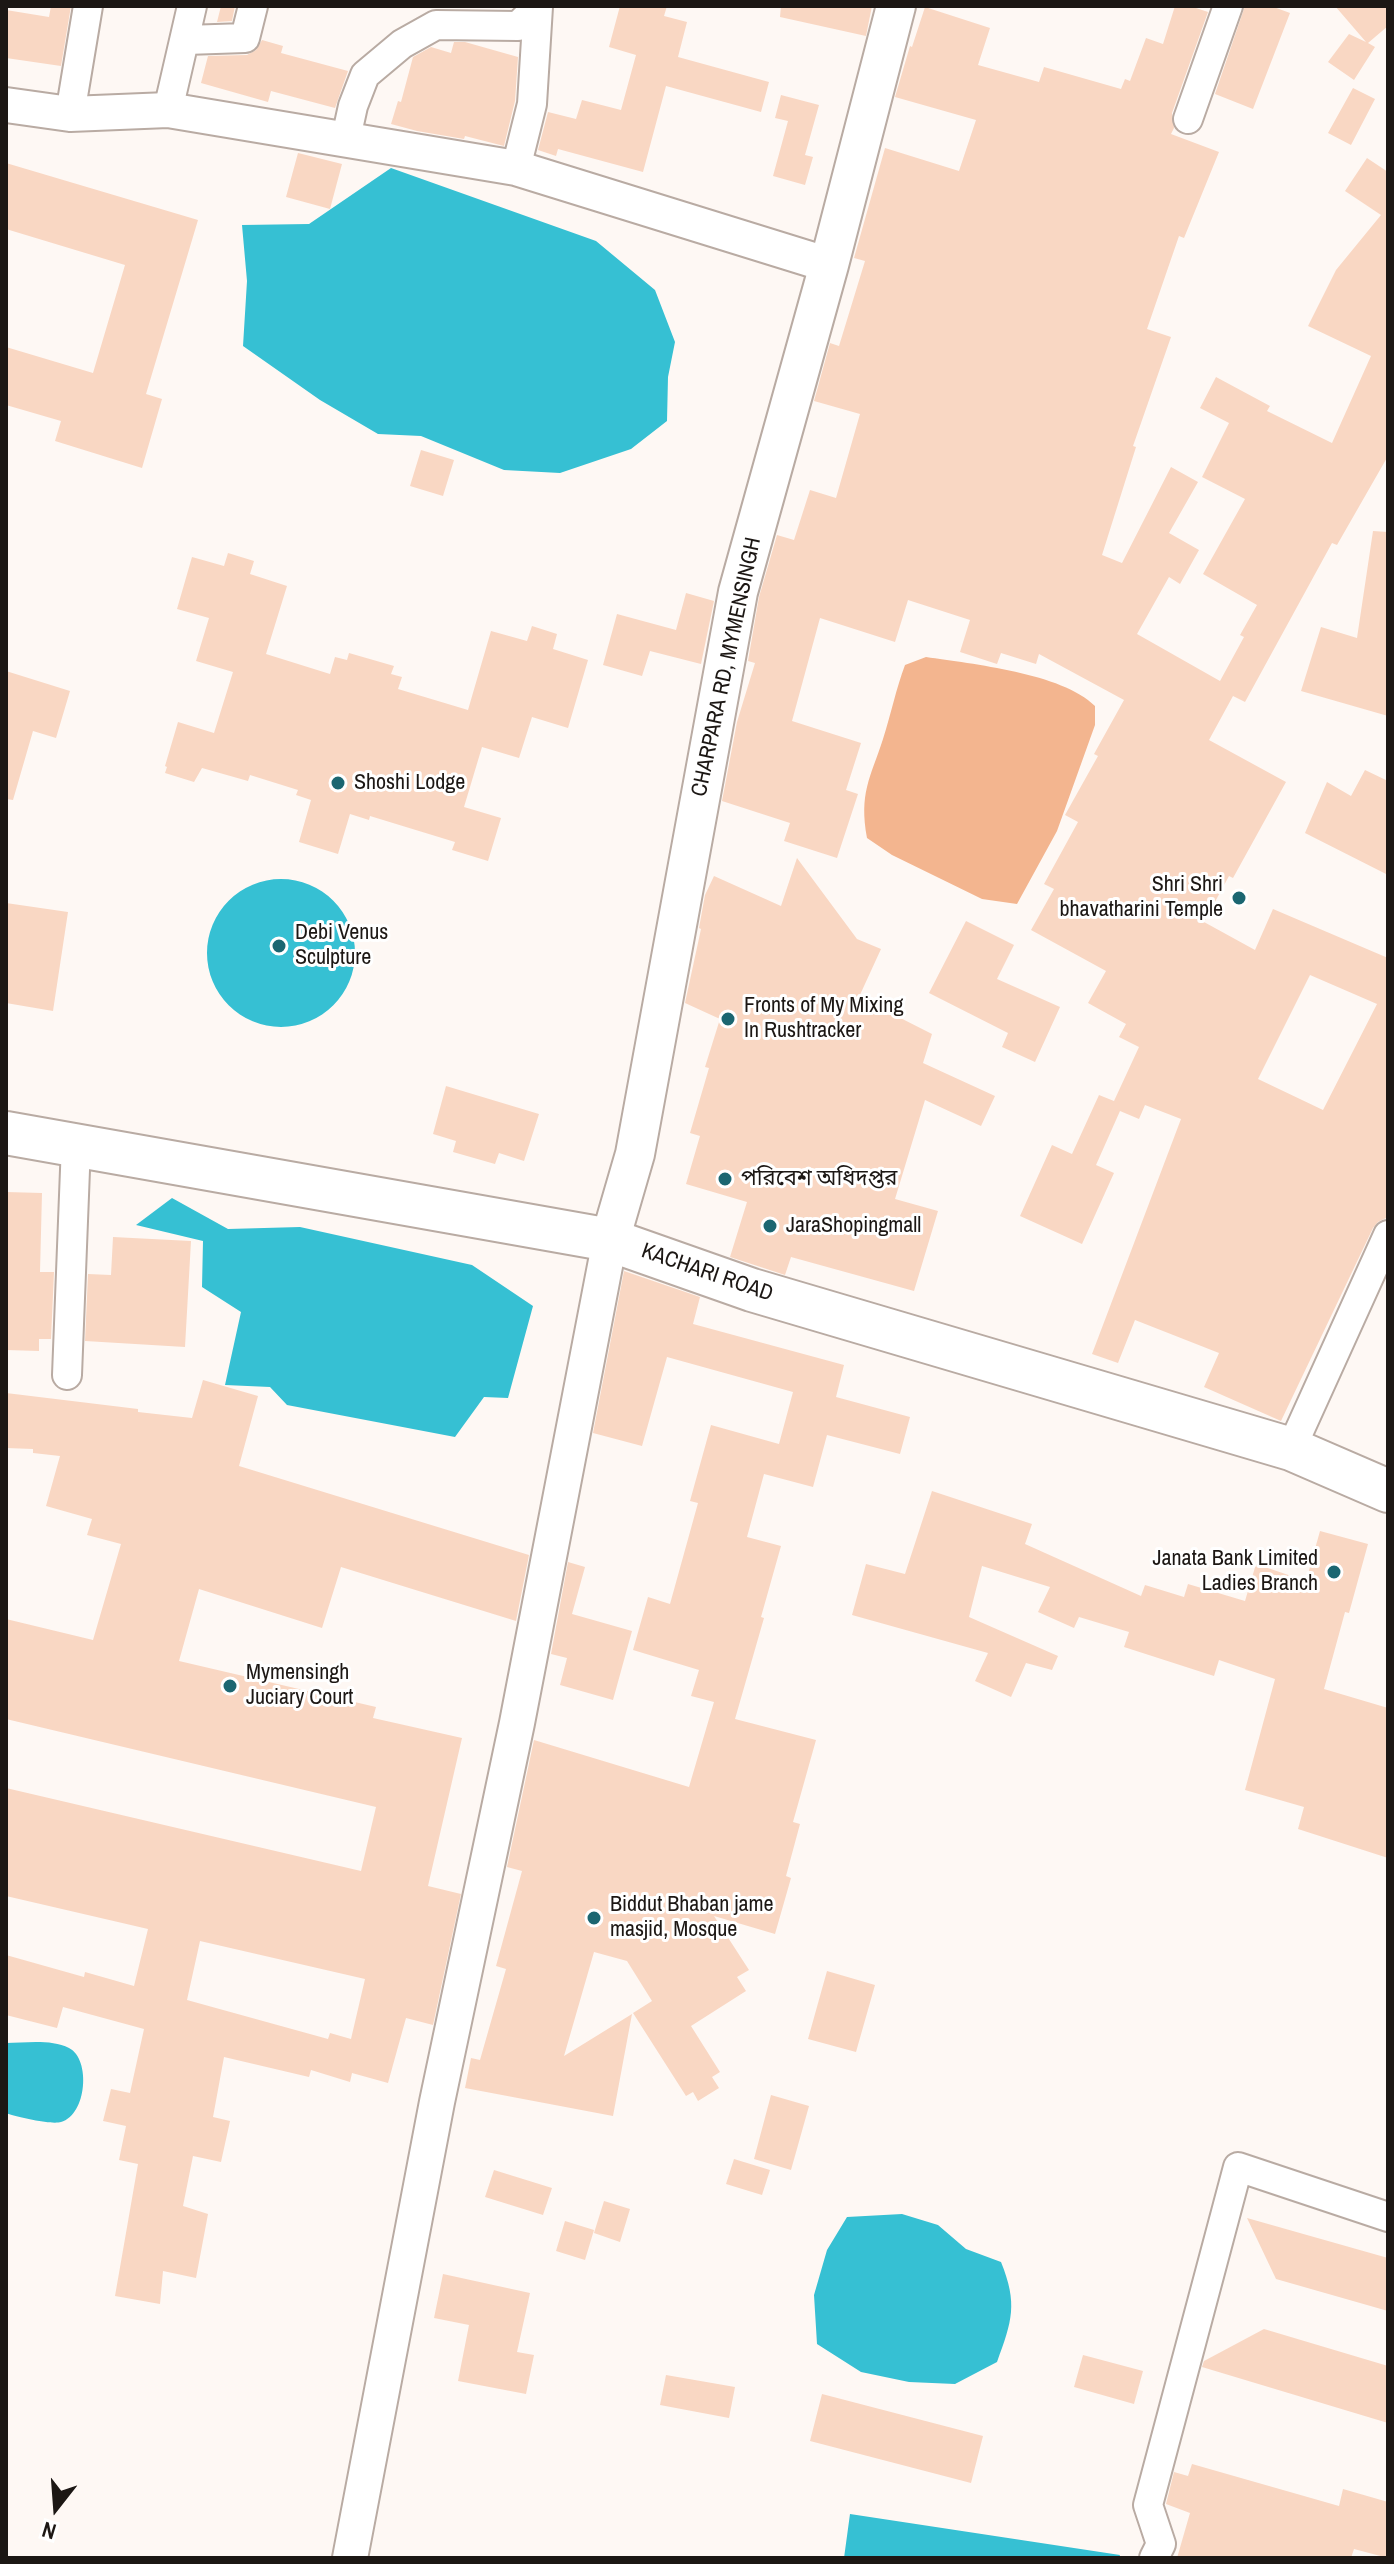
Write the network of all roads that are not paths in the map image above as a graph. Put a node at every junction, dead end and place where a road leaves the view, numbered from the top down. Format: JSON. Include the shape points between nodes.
{"nodes":[{"id":1,"x":88,"y":6,"type":"edge"},
{"id":2,"x":192,"y":6,"type":"edge"},
{"id":3,"x":253,"y":6,"type":"edge"},
{"id":4,"x":538,"y":6,"type":"edge"},
{"id":5,"x":896,"y":6,"type":"edge"},
{"id":6,"x":1228,"y":6,"type":"edge"},
{"id":7,"x":186,"y":40,"type":"junction"},
{"id":8,"x":6,"y":105,"type":"edge"},
{"id":9,"x":168,"y":110,"type":"junction"},
{"id":10,"x":70,"y":114,"type":"junction"},
{"id":11,"x":1188,"y":119,"type":"dead end"},
{"id":12,"x":346,"y":138,"type":"junction"},
{"id":13,"x":516,"y":168,"type":"junction"},
{"id":14,"x":829,"y":265,"type":"junction"},
{"id":15,"x":6,"y":1133,"type":"edge"},
{"id":16,"x":76,"y":1144,"type":"junction"},
{"id":17,"x":1388,"y":1235,"type":"edge"},
{"id":18,"x":610,"y":1240,"type":"junction"},
{"id":19,"x":67,"y":1375,"type":"dead end"},
{"id":20,"x":1291,"y":1449,"type":"junction"},
{"id":21,"x":1388,"y":1491,"type":"edge"},
{"id":22,"x":1388,"y":2217,"type":"edge"},
{"id":23,"x":350,"y":2558,"type":"edge"},
{"id":24,"x":1154,"y":2558,"type":"edge"}],
"edges":[{"from":1,"to":10,"type":"street"},
{"from":2,"to":7,"type":"street"},
{"from":3,"to":7,"type":"street","via":[[245,38]]},
{"from":4,"to":12,"type":"street","via":[[518,26],[436,25],[402,44],[365,75]]},
{"from":4,"to":13,"type":"street","via":[[532,104]]},
{"from":5,"to":14,"type":"main road","name":"CHARPARA RD, MYMENSINGH"},
{"from":6,"to":11,"type":"street"},
{"from":7,"to":9,"type":"street"},
{"from":8,"to":10,"type":"street"},
{"from":9,"to":10,"type":"street"},
{"from":9,"to":12,"type":"street"},
{"from":12,"to":13,"type":"street"},
{"from":13,"to":14,"type":"street"},
{"from":14,"to":18,"type":"main road","name":"CHARPARA RD, MYMENSINGH","via":[[738,592],[635,1154]]},
{"from":15,"to":16,"type":"main road","name":"KACHARI ROAD"},
{"from":16,"to":18,"type":"main road","name":"KACHARI ROAD"},
{"from":16,"to":19,"type":"street"},
{"from":17,"to":20,"type":"street"},
{"from":18,"to":20,"type":"main road","name":"KACHARI ROAD","via":[[752,1290]]},
{"from":18,"to":23,"type":"street"},
{"from":20,"to":21,"type":"main road","name":"KACHARI ROAD"},
{"from":22,"to":24,"type":"street","via":[[1238,2167],[1148,2505],[1161,2544]]}]}
